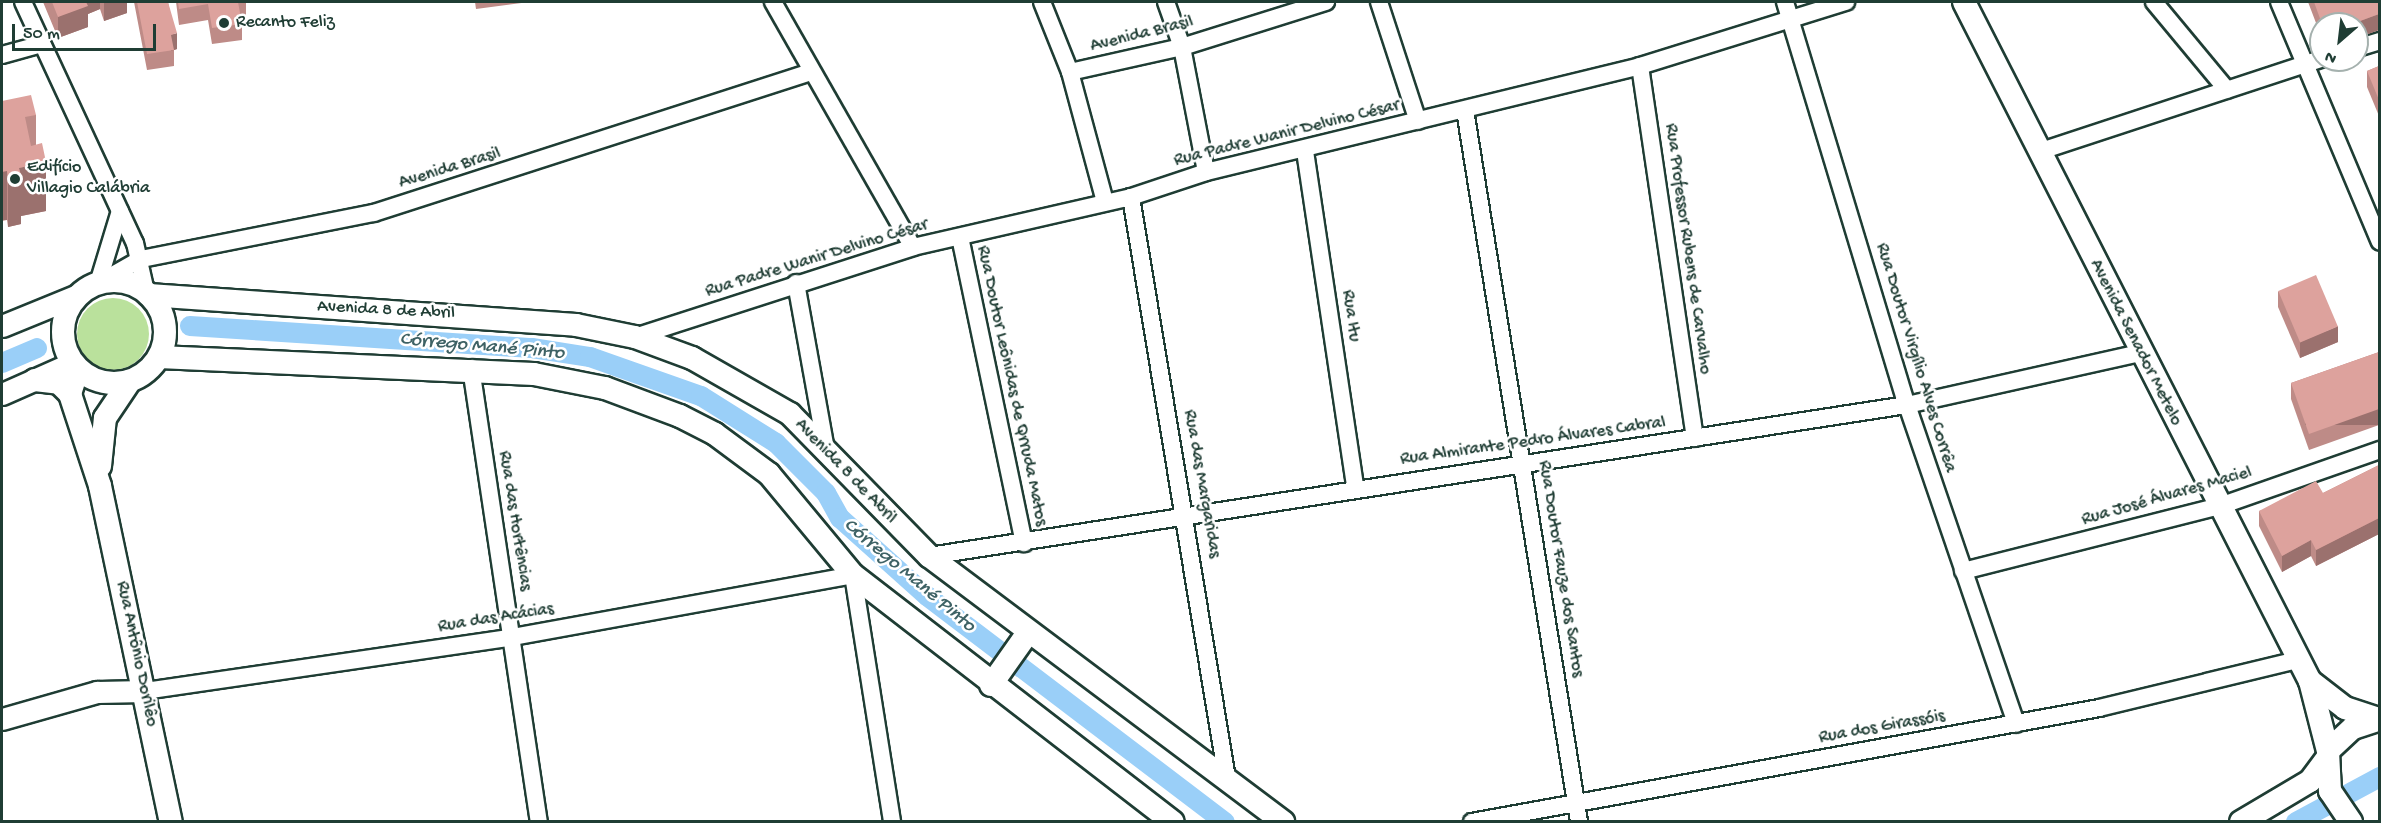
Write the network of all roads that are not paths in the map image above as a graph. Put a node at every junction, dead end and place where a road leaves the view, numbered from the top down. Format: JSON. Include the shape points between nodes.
{"nodes":[{"id":1,"x":23,"y":2,"type":"edge"},
{"id":2,"x":773,"y":2,"type":"edge"},
{"id":3,"x":1042,"y":2,"type":"edge"},
{"id":4,"x":1167,"y":2,"type":"edge"},
{"id":5,"x":1326,"y":2,"type":"edge"},
{"id":6,"x":1379,"y":2,"type":"edge"},
{"id":7,"x":1785,"y":2,"type":"edge"},
{"id":8,"x":1846,"y":2,"type":"edge"},
{"id":9,"x":1964,"y":2,"type":"edge"},
{"id":10,"x":2154,"y":2,"type":"edge"},
{"id":11,"x":2279,"y":2,"type":"edge"},
{"id":12,"x":1792,"y":22,"type":"junction"},
{"id":13,"x":42,"y":44,"type":"junction"},
{"id":14,"x":1182,"y":46,"type":"junction"},
{"id":15,"x":2,"y":55,"type":"edge"},
{"id":16,"x":2309,"y":55,"type":"edge"},
{"id":17,"x":2309,"y":63,"type":"edge"},
{"id":18,"x":1640,"y":66,"type":"junction"},
{"id":19,"x":810,"y":72,"type":"junction"},
{"id":20,"x":1070,"y":72,"type":"junction"},
{"id":21,"x":2317,"y":72,"type":"edge"},
{"id":22,"x":2227,"y":90,"type":"junction"},
{"id":23,"x":1465,"y":110,"type":"junction"},
{"id":24,"x":1418,"y":121,"type":"junction"},
{"id":25,"x":1305,"y":151,"type":"junction"},
{"id":26,"x":2038,"y":152,"type":"junction"},
{"id":27,"x":1206,"y":172,"type":"junction"},
{"id":28,"x":1131,"y":197,"type":"junction"},
{"id":29,"x":1106,"y":202,"type":"junction"},
{"id":30,"x":120,"y":210,"type":"junction"},
{"id":31,"x":960,"y":237,"type":"junction"},
{"id":32,"x":2379,"y":242,"type":"edge"},
{"id":33,"x":913,"y":247,"type":"junction"},
{"id":34,"x":141,"y":259,"type":"junction"},
{"id":35,"x":796,"y":283,"type":"junction"},
{"id":36,"x":87,"y":289,"type":"junction"},
{"id":37,"x":148,"y":293,"type":"junction"},
{"id":38,"x":2,"y":326,"type":"edge"},
{"id":39,"x":635,"y":337,"type":"junction"},
{"id":40,"x":2139,"y":352,"type":"junction"},
{"id":41,"x":159,"y":357,"type":"junction"},
{"id":42,"x":75,"y":366,"type":"junction"},
{"id":43,"x":471,"y":368,"type":"junction"},
{"id":44,"x":35,"y":380,"type":"junction"},
{"id":45,"x":130,"y":381,"type":"junction"},
{"id":46,"x":2,"y":394,"type":"edge"},
{"id":47,"x":70,"y":394,"type":"junction"},
{"id":48,"x":1907,"y":405,"type":"junction"},
{"id":49,"x":1695,"y":438,"type":"junction"},
{"id":50,"x":826,"y":449,"type":"junction"},
{"id":51,"x":2379,"y":450,"type":"edge"},
{"id":52,"x":1524,"y":463,"type":"junction"},
{"id":53,"x":100,"y":486,"type":"junction"},
{"id":54,"x":1355,"y":487,"type":"junction"},
{"id":55,"x":2220,"y":506,"type":"junction"},
{"id":56,"x":1187,"y":515,"type":"junction"},
{"id":57,"x":1024,"y":543,"type":"junction"},
{"id":58,"x":929,"y":556,"type":"junction"},
{"id":59,"x":1963,"y":571,"type":"junction"},
{"id":60,"x":853,"y":575,"type":"junction"},
{"id":61,"x":513,"y":637,"type":"junction"},
{"id":62,"x":1022,"y":642,"type":"junction"},
{"id":63,"x":2297,"y":660,"type":"junction"},
{"id":64,"x":996,"y":679,"type":"junction"},
{"id":65,"x":2310,"y":681,"type":"junction"},
{"id":66,"x":145,"y":691,"type":"junction"},
{"id":67,"x":2,"y":718,"type":"edge"},
{"id":68,"x":2377,"y":719,"type":"edge"},
{"id":69,"x":2016,"y":724,"type":"junction"},
{"id":70,"x":2327,"y":763,"type":"junction"},
{"id":71,"x":1227,"y":779,"type":"junction"},
{"id":72,"x":1575,"y":803,"type":"junction"},
{"id":73,"x":2349,"y":820,"type":"edge"},
{"id":74,"x":171,"y":822,"type":"edge"},
{"id":75,"x":539,"y":822,"type":"edge"},
{"id":76,"x":892,"y":822,"type":"edge"},
{"id":77,"x":1173,"y":822,"type":"edge"},
{"id":78,"x":1283,"y":822,"type":"edge"},
{"id":79,"x":1472,"y":822,"type":"edge"},
{"id":80,"x":1579,"y":822,"type":"edge"},
{"id":81,"x":2241,"y":822,"type":"edge"}],
"edges":[{"from":1,"to":13,"type":"street"},
{"from":2,"to":19,"type":"street"},
{"from":3,"to":20,"type":"street"},
{"from":4,"to":14,"type":"street"},
{"from":5,"to":14,"type":"street","name":"Avenida Brasil"},
{"from":6,"to":24,"type":"street"},
{"from":7,"to":12,"type":"street","name":"Rua Doutor Virgílio Alves Corrêa"},
{"from":8,"to":12,"type":"street","name":"Rua Padre Wanir Delvino César"},
{"from":9,"to":26,"type":"main road","name":"Avenida Senador Metelo"},
{"from":10,"to":22,"type":"street"},
{"from":11,"to":16,"type":"street"},
{"from":12,"to":18,"type":"street","name":"Rua Padre Wanir Delvino César"},
{"from":12,"to":48,"type":"street","name":"Rua Doutor Virgílio Alves Corrêa"},
{"from":13,"to":15,"type":"street"},
{"from":13,"to":30,"type":"street"},
{"from":14,"to":20,"type":"street","name":"Avenida Brasil"},
{"from":14,"to":27,"type":"street"},
{"from":17,"to":22,"type":"street"},
{"from":18,"to":23,"type":"street","name":"Rua Padre Wanir Delvino César"},
{"from":18,"to":49,"type":"street","name":"Rua Professor Rubens de Carvalho"},
{"from":19,"to":33,"type":"street"},
{"from":19,"to":34,"type":"street","name":"Avenida Brasil","via":[[374,213]]},
{"from":20,"to":29,"type":"street"},
{"from":21,"to":32,"type":"street"},
{"from":22,"to":26,"type":"street"},
{"from":23,"to":24,"type":"street","name":"Rua Padre Wanir Delvino César"},
{"from":23,"to":52,"type":"street","name":"Rua Doutor Fauze dos Santos"},
{"from":24,"to":25,"type":"street","name":"Rua Padre Wanir Delvino César"},
{"from":25,"to":27,"type":"street","name":"Rua Padre Wanir Delvino César"},
{"from":25,"to":54,"type":"street","name":"Rua Itu"},
{"from":26,"to":40,"type":"main road","name":"Avenida Senador Metelo"},
{"from":27,"to":28,"type":"street","name":"Rua Padre Wanir Delvino César"},
{"from":28,"to":29,"type":"street","name":"Rua Padre Wanir Delvino César"},
{"from":28,"to":56,"type":"street","name":"Rua das Margaridas"},
{"from":29,"to":31,"type":"street","name":"Rua Padre Wanir Delvino César"},
{"from":30,"to":34,"type":"street"},
{"from":30,"to":36,"type":"street","via":[[113,245]]},
{"from":31,"to":33,"type":"street","name":"Rua Padre Wanir Delvino César"},
{"from":31,"to":57,"type":"street","name":"Rua Doutor Leônidas de Qrruda Matos"},
{"from":33,"to":35,"type":"street","name":"Rua Padre Wanir Delvino César"},
{"from":34,"to":36,"type":"street","name":"Avenida Brasil"},
{"from":34,"to":37,"type":"street"},
{"from":35,"to":39,"type":"street","name":"Rua Padre Wanir Delvino César"},
{"from":35,"to":50,"type":"street"},
{"from":36,"to":37,"type":"main road","via":[[120,281]]},
{"from":36,"to":38,"type":"street"},
{"from":36,"to":42,"type":"main road","via":[[62,327]]},
{"from":37,"to":39,"type":"main road","name":"Avenida 8 de Abril","via":[[505,317]]},
{"from":37,"to":41,"type":"main road","via":[[166,331]]},
{"from":39,"to":50,"type":"main road","name":"Avenida 8 de Abril","via":[[749,387],[790,414]]},
{"from":40,"to":48,"type":"street","name":"Rua Almirante Pedro Álvares Cabral"},
{"from":40,"to":55,"type":"main road","name":"Avenida Senador Metelo"},
{"from":41,"to":43,"type":"main road"},
{"from":41,"to":45,"type":"main road"},
{"from":42,"to":44,"type":"street"},
{"from":42,"to":45,"type":"main road","via":[[102,382]]},
{"from":42,"to":47,"type":"main road"},
{"from":43,"to":60,"type":"main road","via":[[605,388],[715,434],[769,474]]},
{"from":43,"to":61,"type":"street","name":"Rua das Hortências"},
{"from":44,"to":46,"type":"street"},
{"from":44,"to":47,"type":"main road","via":[[59,383]]},
{"from":45,"to":53,"type":"main road","name":"Rua Antônio Dorilêo","via":[[105,418]]},
{"from":47,"to":53,"type":"main road","name":"Rua Antônio Dorilêo"},
{"from":48,"to":49,"type":"street","name":"Rua Almirante Pedro Álvares Cabral"},
{"from":48,"to":59,"type":"street","name":"Rua Doutor Virgílio Alves Corrêa"},
{"from":49,"to":52,"type":"street","name":"Rua Almirante Pedro Álvares Cabral"},
{"from":50,"to":58,"type":"main road","name":"Avenida 8 de Abril","via":[[884,516]]},
{"from":51,"to":55,"type":"street","name":"Rua José Álvares Maciel"},
{"from":52,"to":54,"type":"street","name":"Rua Almirante Pedro Álvares Cabral"},
{"from":52,"to":72,"type":"street","name":"Rua Doutor Fauze dos Santos"},
{"from":53,"to":66,"type":"main road","name":"Rua Antônio Dorilêo"},
{"from":54,"to":56,"type":"street","name":"Rua Almirante Pedro Álvares Cabral"},
{"from":55,"to":59,"type":"street","name":"Rua José Álvares Maciel"},
{"from":55,"to":63,"type":"main road","name":"Avenida Senador Metelo"},
{"from":56,"to":57,"type":"street","name":"Rua Almirante Pedro Álvares Cabral"},
{"from":56,"to":71,"type":"street","name":"Rua das Margaridas"},
{"from":57,"to":58,"type":"street","name":"Rua Almirante Pedro Álvares Cabral"},
{"from":58,"to":62,"type":"main road","name":"Avenida 8 de Abril"},
{"from":59,"to":69,"type":"street","name":"Rua Doutor Virgílio Alves Corrêa"},
{"from":60,"to":61,"type":"street","name":"Rua das Acácias"},
{"from":60,"to":64,"type":"main road"},
{"from":60,"to":76,"type":"street"},
{"from":61,"to":66,"type":"street","name":"Rua das Acácias"},
{"from":61,"to":75,"type":"street","name":"Rua das Hortências"},
{"from":62,"to":64,"type":"main road"},
{"from":62,"to":71,"type":"main road","name":"Avenida 8 de Abril"},
{"from":63,"to":65,"type":"main road","name":"Avenida Senador Metelo"},
{"from":63,"to":69,"type":"street","name":"Rua dos Girassóis","via":[[2208,685]]},
{"from":64,"to":77,"type":"main road"},
{"from":65,"to":68,"type":"main road","name":"Avenida Senador Metelo","via":[[2345,708]]},
{"from":65,"to":70,"type":"main road","name":"Avenida Senador Metelo"},
{"from":66,"to":67,"type":"street","via":[[88,694]]},
{"from":66,"to":74,"type":"main road","name":"Rua Antônio Dorilêo"},
{"from":68,"to":70,"type":"main road","via":[[2353,728]]},
{"from":69,"to":72,"type":"street","name":"Rua dos Girassóis"},
{"from":70,"to":73,"type":"main road"},
{"from":70,"to":81,"type":"main road","via":[[2310,781]]},
{"from":71,"to":78,"type":"main road","name":"Avenida 8 de Abril"},
{"from":72,"to":79,"type":"street","name":"Rua dos Girassóis"},
{"from":72,"to":80,"type":"street","name":"Rua Doutor Fauze dos Santos"}]}
